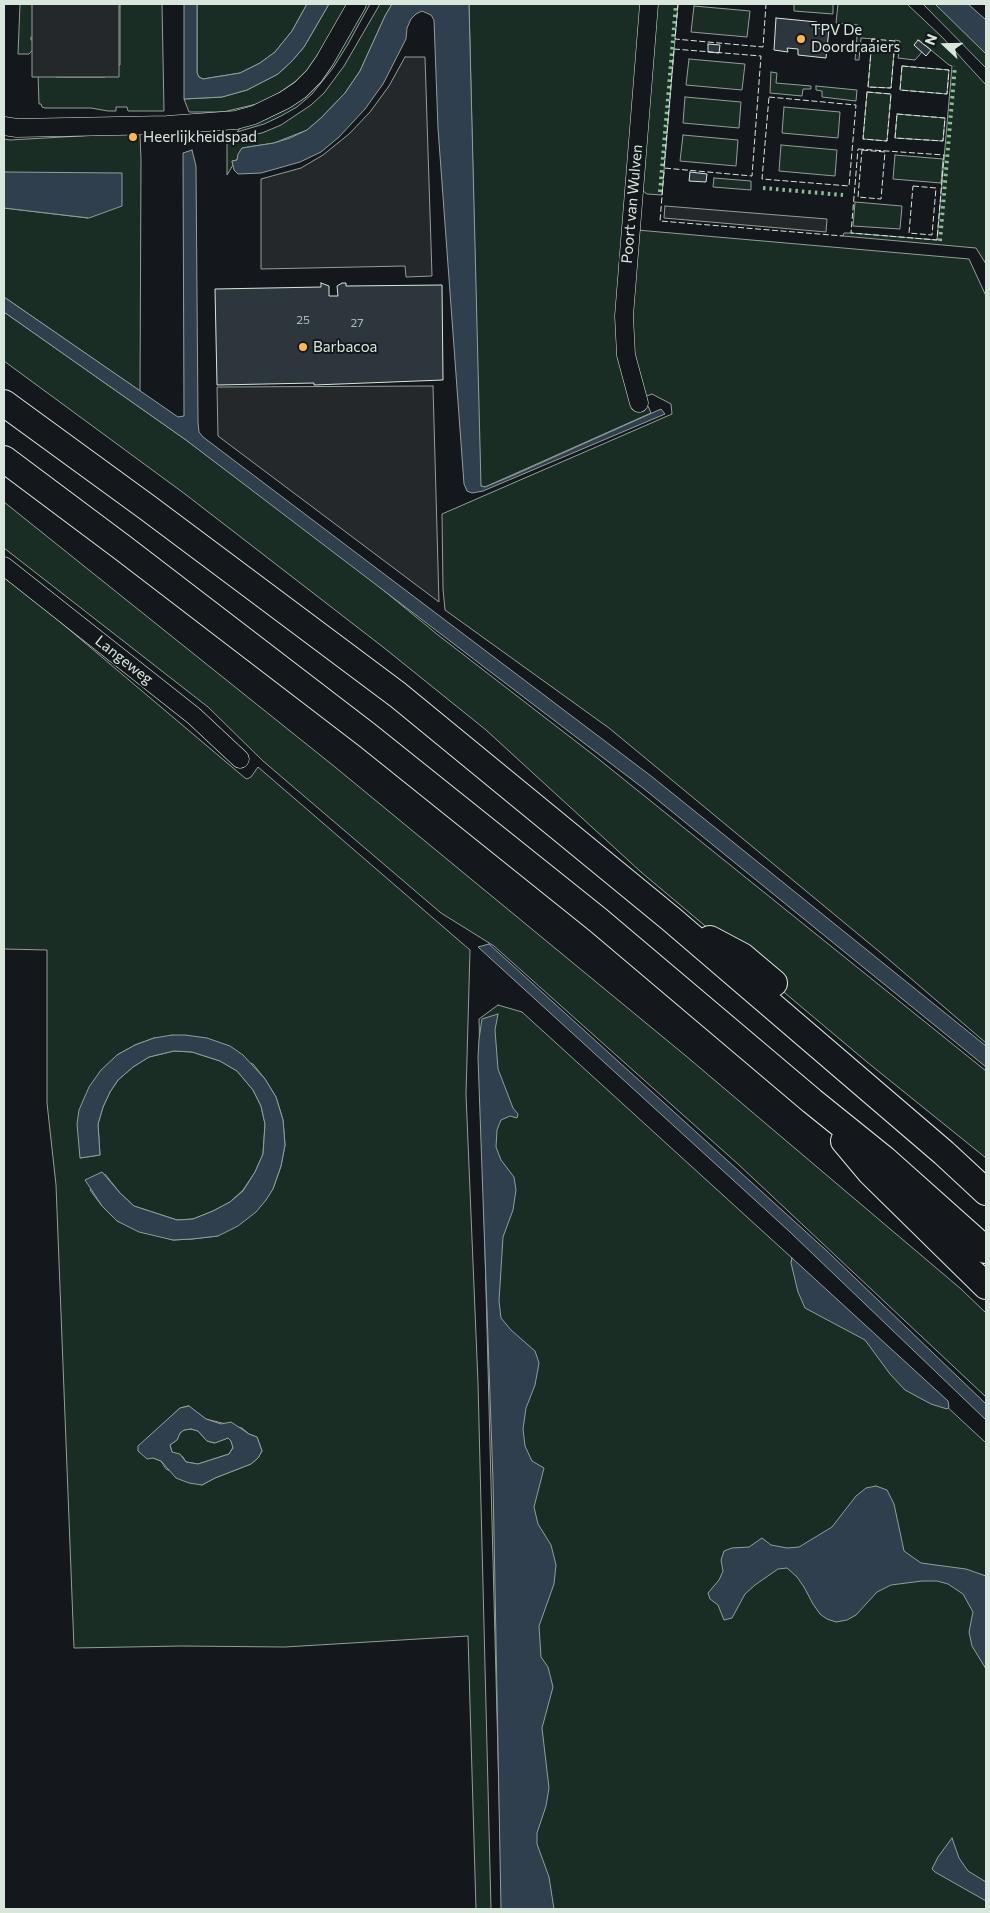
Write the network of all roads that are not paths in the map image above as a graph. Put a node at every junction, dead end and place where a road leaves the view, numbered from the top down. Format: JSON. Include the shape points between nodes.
{"nodes":[{"id":1,"x":357,"y":4,"type":"edge"},
{"id":2,"x":650,"y":4,"type":"edge"},
{"id":3,"x":4,"y":126,"type":"edge"},
{"id":4,"x":4,"y":403,"type":"edge"},
{"id":5,"x":639,"y":403,"type":"dead end"},
{"id":6,"x":4,"y":459,"type":"edge"},
{"id":7,"x":4,"y":566,"type":"edge"},
{"id":8,"x":240,"y":759,"type":"dead end"},
{"id":9,"x":671,"y":919,"type":"junction"},
{"id":10,"x":812,"y":1101,"type":"junction"},
{"id":11,"x":986,"y":1170,"type":"edge"},
{"id":12,"x":986,"y":1192,"type":"edge"},
{"id":13,"x":986,"y":1250,"type":"edge"},
{"id":14,"x":986,"y":1286,"type":"edge"}],
"edges":[{"from":1,"to":3,"type":"street","via":[[314,76],[285,100],[254,115],[236,120],[167,125]]},
{"from":2,"to":5,"type":"street","name":"Poort van Wulven","via":[[624,316],[626,355]]},
{"from":4,"to":9,"type":"highway","via":[[398,695]]},
{"from":6,"to":10,"type":"highway","via":[[367,736],[598,920]]},
{"from":7,"to":8,"type":"street","name":"Langeweg","via":[[194,716]]},
{"from":9,"to":11,"type":"highway","via":[[742,956]]},
{"from":9,"to":12,"type":"highway"},
{"from":10,"to":13,"type":"highway","via":[[884,1159]]},
{"from":10,"to":14,"type":"highway","via":[[870,1172]]}]}
